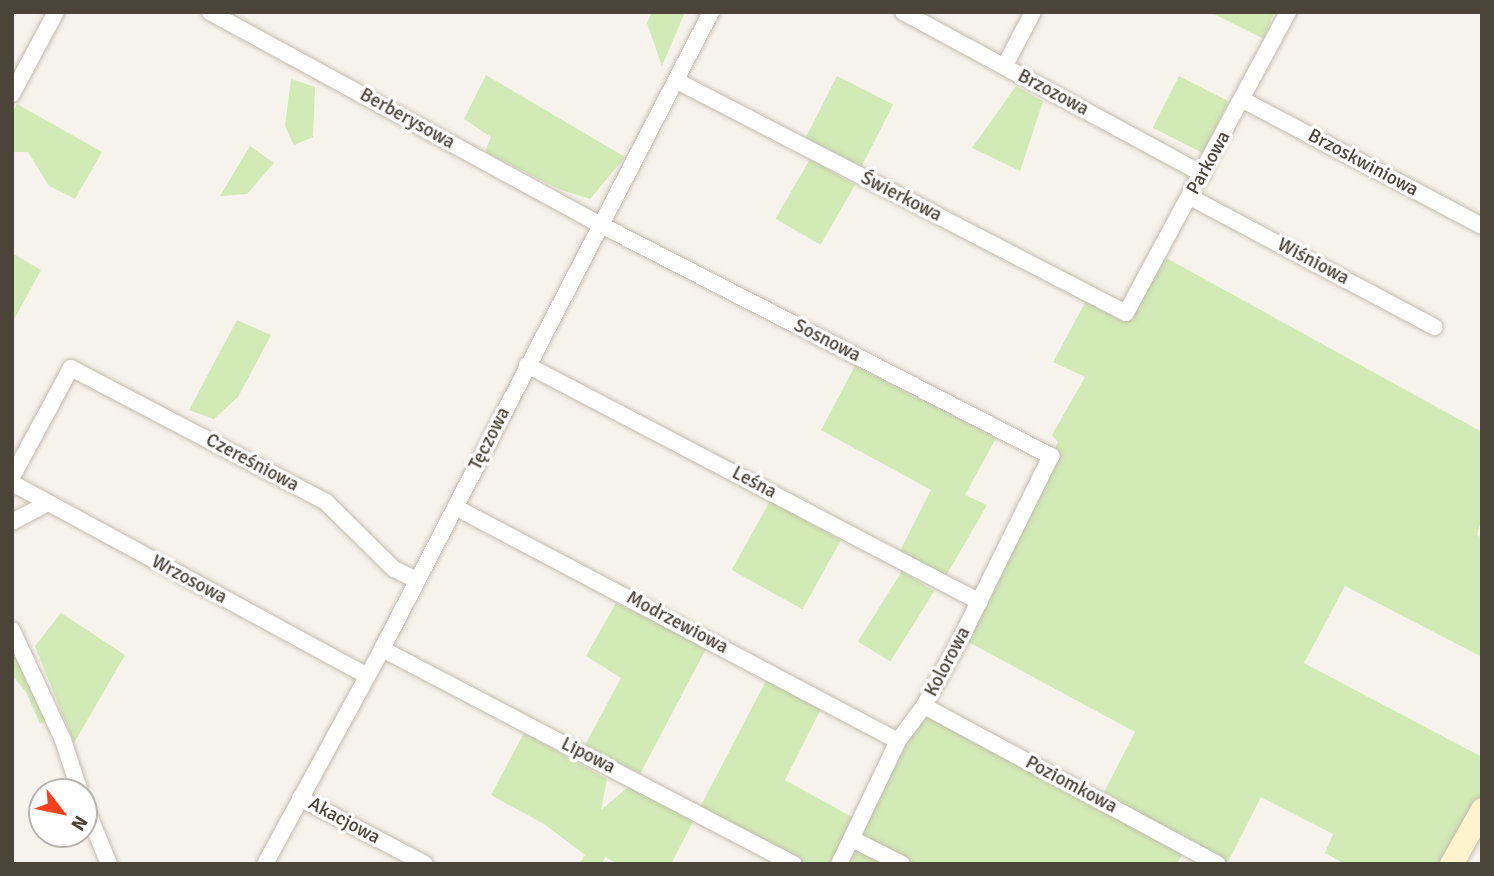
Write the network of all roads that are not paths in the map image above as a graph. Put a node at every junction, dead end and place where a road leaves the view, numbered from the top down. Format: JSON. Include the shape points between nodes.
{"nodes":[{"id":1,"x":56,"y":12,"type":"edge"},
{"id":2,"x":211,"y":12,"type":"edge"},
{"id":3,"x":711,"y":12,"type":"edge"},
{"id":4,"x":903,"y":12,"type":"edge"},
{"id":5,"x":1033,"y":12,"type":"edge"},
{"id":6,"x":1288,"y":12,"type":"edge"},
{"id":7,"x":1004,"y":67,"type":"junction"},
{"id":8,"x":677,"y":81,"type":"junction"},
{"id":9,"x":12,"y":94,"type":"edge"},
{"id":10,"x":1244,"y":100,"type":"junction"},
{"id":11,"x":1203,"y":174,"type":"junction"},
{"id":12,"x":1190,"y":197,"type":"junction"},
{"id":13,"x":603,"y":226,"type":"junction"},
{"id":14,"x":1482,"y":226,"type":"edge"},
{"id":15,"x":1126,"y":313,"type":"joint"},
{"id":16,"x":1435,"y":327,"type":"dead end"},
{"id":17,"x":527,"y":365,"type":"junction"},
{"id":18,"x":1051,"y":456,"type":"joint"},
{"id":19,"x":12,"y":477,"type":"edge"},
{"id":20,"x":12,"y":483,"type":"edge"},
{"id":21,"x":47,"y":503,"type":"junction"},
{"id":22,"x":455,"y":507,"type":"junction"},
{"id":23,"x":12,"y":522,"type":"edge"},
{"id":24,"x":417,"y":580,"type":"junction"},
{"id":25,"x":980,"y":601,"type":"junction"},
{"id":26,"x":12,"y":630,"type":"edge"},
{"id":27,"x":382,"y":649,"type":"junction"},
{"id":28,"x":367,"y":676,"type":"junction"},
{"id":29,"x":924,"y":706,"type":"junction"},
{"id":30,"x":898,"y":741,"type":"junction"},
{"id":31,"x":75,"y":778,"type":"edge"},
{"id":32,"x":300,"y":798,"type":"junction"},
{"id":33,"x":1482,"y":809,"type":"edge"},
{"id":34,"x":98,"y":836,"type":"edge"},
{"id":35,"x":852,"y":839,"type":"junction"},
{"id":36,"x":110,"y":864,"type":"edge"},
{"id":37,"x":265,"y":864,"type":"edge"},
{"id":38,"x":425,"y":864,"type":"edge"},
{"id":39,"x":794,"y":864,"type":"edge"},
{"id":40,"x":839,"y":864,"type":"edge"},
{"id":41,"x":902,"y":864,"type":"edge"},
{"id":42,"x":1217,"y":864,"type":"edge"},
{"id":43,"x":1451,"y":864,"type":"edge"}],
"edges":[{"from":1,"to":9,"type":"street"},
{"from":2,"to":13,"type":"street","name":"Berberysowa"},
{"from":3,"to":8,"type":"street","name":"Tęczowa"},
{"from":4,"to":7,"type":"street","name":"Brzozowa"},
{"from":5,"to":7,"type":"street"},
{"from":6,"to":10,"type":"street","name":"Parkowa"},
{"from":7,"to":11,"type":"street","name":"Brzozowa"},
{"from":8,"to":13,"type":"street","name":"Tęczowa"},
{"from":8,"to":15,"type":"street","name":"Świerkowa"},
{"from":10,"to":11,"type":"street","name":"Parkowa"},
{"from":10,"to":14,"type":"street","name":"Brzoskwiniowa"},
{"from":11,"to":12,"type":"street","name":"Parkowa"},
{"from":12,"to":15,"type":"street","name":"Parkowa"},
{"from":12,"to":16,"type":"street","name":"Wiśniowa"},
{"from":13,"to":17,"type":"street","name":"Tęczowa"},
{"from":13,"to":18,"type":"street","name":"Sosnowa"},
{"from":17,"to":22,"type":"street","name":"Tęczowa"},
{"from":17,"to":25,"type":"street","name":"Leśna"},
{"from":18,"to":25,"type":"street","name":"Kolorowa"},
{"from":19,"to":24,"type":"street","name":"Czereśniowa","via":[[71,368],[326,502],[394,569]]},
{"from":20,"to":21,"type":"street","name":"Wrzosowa"},
{"from":21,"to":23,"type":"street"},
{"from":21,"to":28,"type":"street","name":"Wrzosowa"},
{"from":22,"to":24,"type":"street","name":"Tęczowa"},
{"from":22,"to":30,"type":"street","name":"Modrzewiowa"},
{"from":24,"to":27,"type":"street","name":"Tęczowa"},
{"from":25,"to":29,"type":"street","name":"Kolorowa"},
{"from":26,"to":31,"type":"street","via":[[63,740]]},
{"from":27,"to":28,"type":"street","name":"Tęczowa"},
{"from":27,"to":39,"type":"street","name":"Lipowa"},
{"from":28,"to":32,"type":"street","name":"Tęczowa"},
{"from":29,"to":30,"type":"street","name":"Kolorowa"},
{"from":29,"to":42,"type":"street","name":"Poziomkowa"},
{"from":30,"to":35,"type":"street","name":"Kolorowa"},
{"from":32,"to":37,"type":"street","name":"Tęczowa"},
{"from":32,"to":38,"type":"street","name":"Akacjowa"},
{"from":33,"to":43,"type":"street"},
{"from":34,"to":36,"type":"street"},
{"from":35,"to":40,"type":"street","name":"Kolorowa"},
{"from":35,"to":41,"type":"street"}]}
